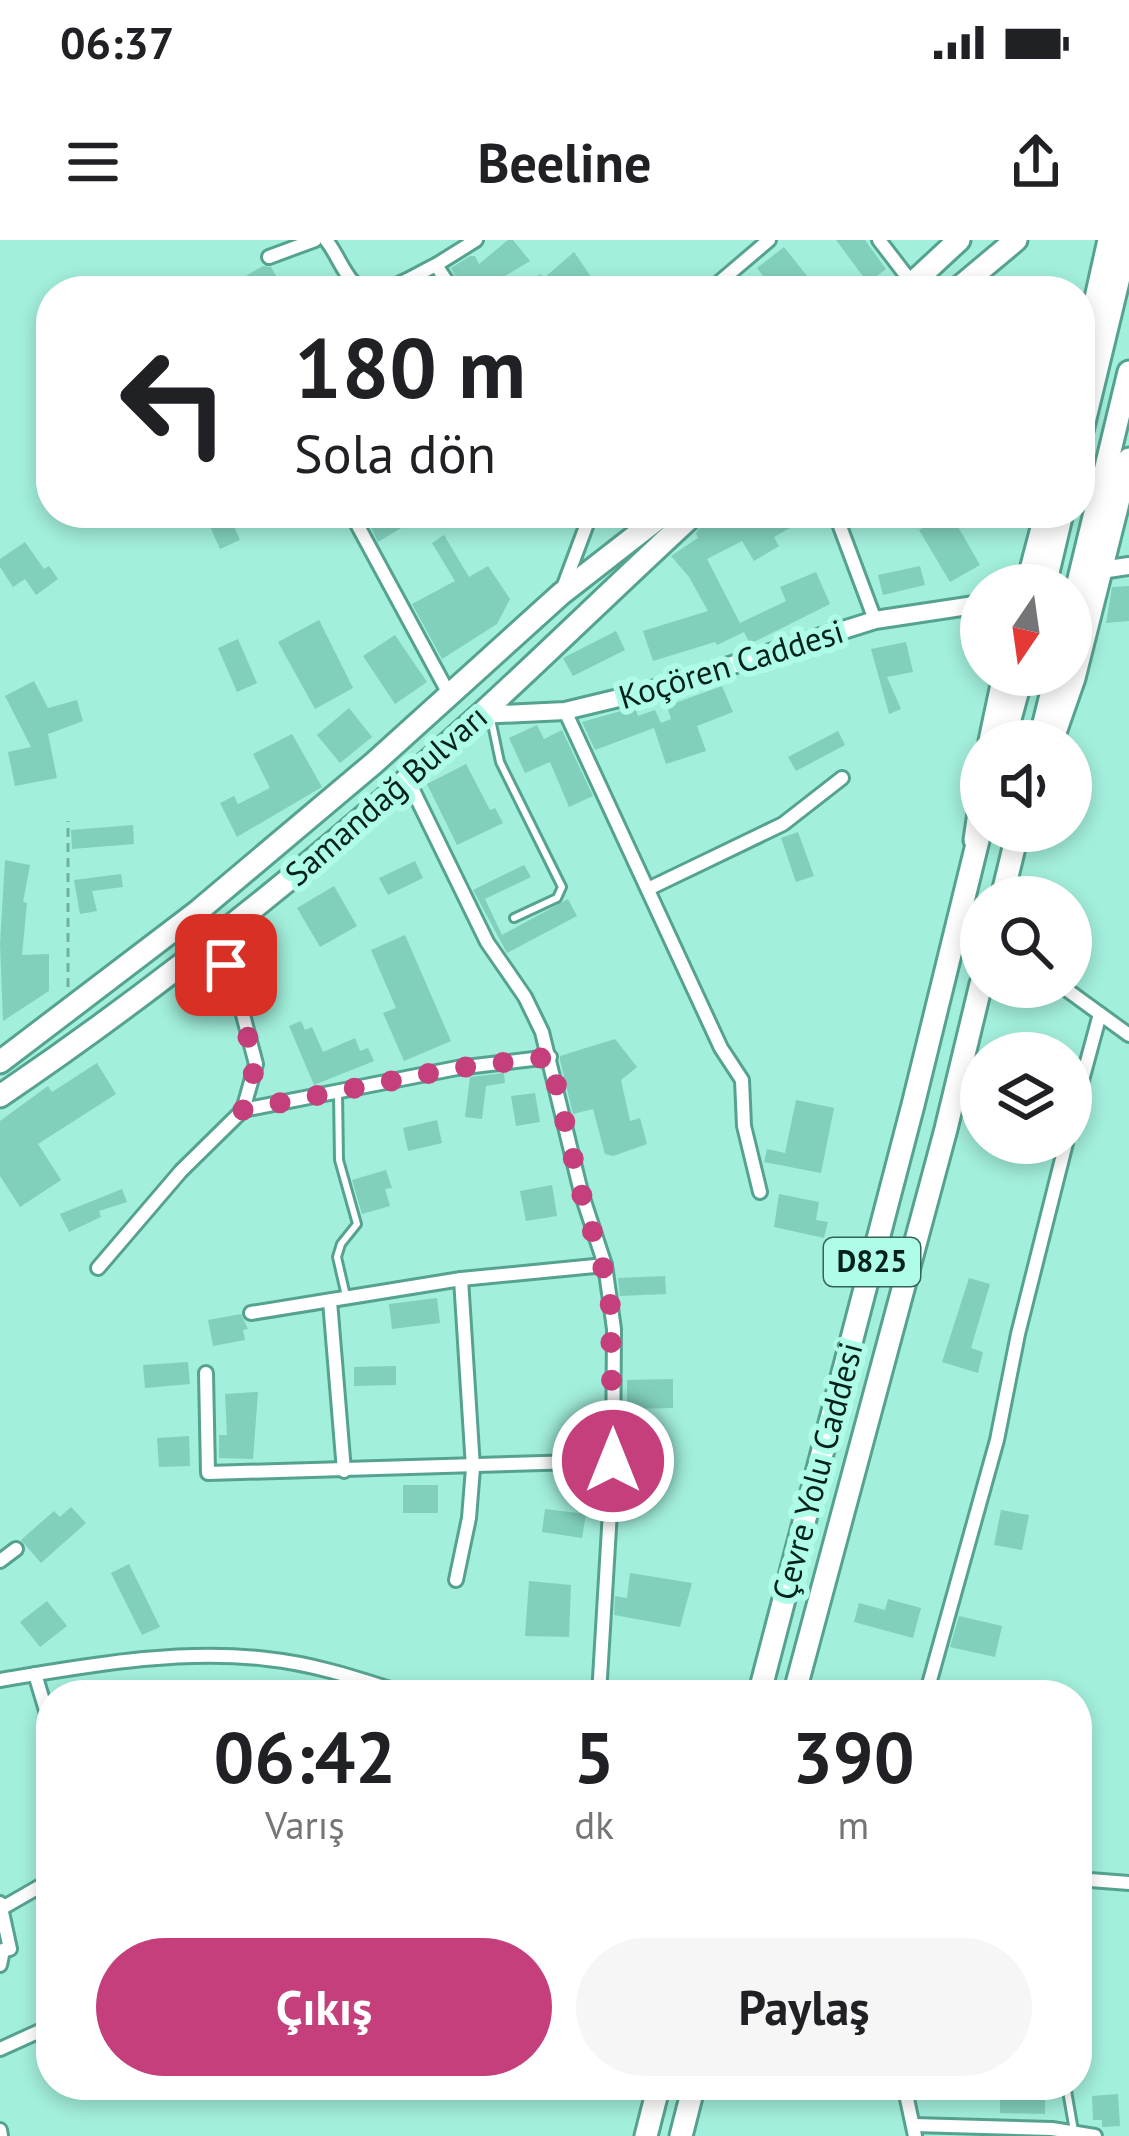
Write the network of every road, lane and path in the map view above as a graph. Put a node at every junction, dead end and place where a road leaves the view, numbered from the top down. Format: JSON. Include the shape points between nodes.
{"nodes":[{"id":1,"x":315,"y":240,"type":"edge"},
{"id":2,"x":326,"y":240,"type":"edge"},
{"id":3,"x":476,"y":240,"type":"edge"},
{"id":4,"x":770,"y":240,"type":"edge"},
{"id":5,"x":879,"y":240,"type":"edge"},
{"id":6,"x":959,"y":240,"type":"edge"},
{"id":7,"x":1016,"y":240,"type":"edge"},
{"id":8,"x":1109,"y":240,"type":"edge"},
{"id":9,"x":1128,"y":240,"type":"edge"},
{"id":10,"x":269,"y":257,"type":"dead end"},
{"id":11,"x":436,"y":265,"type":"junction"},
{"id":12,"x":348,"y":276,"type":"edge"},
{"id":13,"x":414,"y":276,"type":"edge"},
{"id":14,"x":443,"y":276,"type":"edge"},
{"id":15,"x":727,"y":276,"type":"edge"},
{"id":16,"x":901,"y":276,"type":"edge"},
{"id":17,"x":920,"y":276,"type":"edge"},
{"id":18,"x":973,"y":276,"type":"edge"},
{"id":19,"x":1095,"y":303,"type":"edge"},
{"id":20,"x":1129,"y":372,"type":"edge"},
{"id":21,"x":1095,"y":377,"type":"edge"},
{"id":22,"x":1129,"y":459,"type":"edge"},
{"id":23,"x":1095,"y":513,"type":"edge"},
{"id":24,"x":359,"y":528,"type":"edge"},
{"id":25,"x":585,"y":528,"type":"edge"},
{"id":26,"x":645,"y":528,"type":"edge"},
{"id":27,"x":679,"y":528,"type":"edge"},
{"id":28,"x":841,"y":528,"type":"edge"},
{"id":29,"x":1042,"y":528,"type":"edge"},
{"id":30,"x":1058,"y":528,"type":"edge"},
{"id":31,"x":1091,"y":528,"type":"edge"},
{"id":32,"x":1033,"y":564,"type":"edge"},
{"id":33,"x":1050,"y":564,"type":"edge"},
{"id":34,"x":1083,"y":564,"type":"edge"},
{"id":35,"x":1129,"y":566,"type":"edge"},
{"id":36,"x":1101,"y":570,"type":"junction"},
{"id":37,"x":561,"y":594,"type":"junction"},
{"id":38,"x":960,"y":607,"type":"edge"},
{"id":39,"x":875,"y":620,"type":"junction"},
{"id":40,"x":449,"y":694,"type":"junction"},
{"id":41,"x":565,"y":710,"type":"junction"},
{"id":42,"x":485,"y":715,"type":"junction"},
{"id":43,"x":1059,"y":720,"type":"edge"},
{"id":44,"x":406,"y":776,"type":"junction"},
{"id":45,"x":842,"y":778,"type":"dead end"},
{"id":46,"x":68,"y":820,"type":"dead end"},
{"id":47,"x":973,"y":852,"type":"edge"},
{"id":48,"x":975,"y":852,"type":"edge"},
{"id":49,"x":970,"y":869,"type":"junction"},
{"id":50,"x":647,"y":889,"type":"junction"},
{"id":51,"x":514,"y":918,"type":"dead end"},
{"id":52,"x":216,"y":938,"type":"junction"},
{"id":53,"x":975,"y":1008,"type":"edge"},
{"id":54,"x":1092,"y":1008,"type":"edge"},
{"id":55,"x":68,"y":1013,"type":"junction"},
{"id":56,"x":1100,"y":1014,"type":"junction"},
{"id":57,"x":1129,"y":1035,"type":"edge"},
{"id":58,"x":1092,"y":1044,"type":"edge"},
{"id":59,"x":550,"y":1057,"type":"junction"},
{"id":60,"x":0,"y":1062,"type":"edge"},
{"id":61,"x":338,"y":1093,"type":"junction"},
{"id":62,"x":0,"y":1096,"type":"edge"},
{"id":63,"x":243,"y":1110,"type":"junction"},
{"id":64,"x":1061,"y":1164,"type":"edge"},
{"id":65,"x":760,"y":1192,"type":"dead end"},
{"id":66,"x":605,"y":1264,"type":"junction"},
{"id":67,"x":98,"y":1268,"type":"dead end"},
{"id":68,"x":461,"y":1280,"type":"junction"},
{"id":69,"x":347,"y":1298,"type":"junction"},
{"id":70,"x":330,"y":1301,"type":"junction"},
{"id":71,"x":251,"y":1313,"type":"dead end"},
{"id":72,"x":206,"y":1373,"type":"dead end"},
{"id":73,"x":613,"y":1461,"type":"junction"},
{"id":74,"x":473,"y":1468,"type":"junction"},
{"id":75,"x":344,"y":1471,"type":"junction"},
{"id":76,"x":16,"y":1549,"type":"dead end"},
{"id":77,"x":0,"y":1561,"type":"edge"},
{"id":78,"x":456,"y":1580,"type":"dead end"},
{"id":79,"x":35,"y":1674,"type":"junction"},
{"id":80,"x":0,"y":1680,"type":"edge"},
{"id":81,"x":37,"y":1680,"type":"edge"},
{"id":82,"x":362,"y":1680,"type":"edge"},
{"id":83,"x":600,"y":1680,"type":"edge"},
{"id":84,"x":763,"y":1680,"type":"edge"},
{"id":85,"x":798,"y":1680,"type":"edge"},
{"id":86,"x":930,"y":1680,"type":"edge"},
{"id":87,"x":1092,"y":1880,"type":"edge"},
{"id":88,"x":1129,"y":1883,"type":"edge"},
{"id":89,"x":36,"y":1888,"type":"edge"},
{"id":90,"x":2,"y":1905,"type":"edge"},
{"id":91,"x":1,"y":1955,"type":"edge"},
{"id":92,"x":36,"y":2032,"type":"edge"},
{"id":93,"x":0,"y":2048,"type":"edge"},
{"id":94,"x":655,"y":2100,"type":"edge"},
{"id":95,"x":690,"y":2100,"type":"edge"},
{"id":96,"x":908,"y":2100,"type":"edge"},
{"id":97,"x":1069,"y":2100,"type":"edge"},
{"id":98,"x":915,"y":2131,"type":"edge"},
{"id":99,"x":1074,"y":2131,"type":"junction"},
{"id":100,"x":1053,"y":2133,"type":"edge"},
{"id":101,"x":646,"y":2136,"type":"edge"},
{"id":102,"x":681,"y":2136,"type":"edge"},
{"id":103,"x":1095,"y":2136,"type":"edge"}],
"edges":[{"from":1,"to":10,"type":"street"},
{"from":2,"to":12,"type":"street"},
{"from":3,"to":11,"type":"street"},
{"from":4,"to":15,"type":"street"},
{"from":5,"to":16,"type":"street"},
{"from":6,"to":17,"type":"highway"},
{"from":7,"to":18,"type":"highway"},
{"from":8,"to":19,"type":"highway"},
{"from":9,"to":21,"type":"highway"},
{"from":11,"to":13,"type":"street"},
{"from":11,"to":14,"type":"street"},
{"from":20,"to":23,"type":"highway"},
{"from":22,"to":36,"type":"highway"},
{"from":24,"to":40,"type":"street"},
{"from":25,"to":37,"type":"street"},
{"from":26,"to":37,"type":"highway","name":"Samandağ Bulvarı"},
{"from":27,"to":42,"type":"highway","name":"Samandağ Bulvarı"},
{"from":28,"to":39,"type":"street"},
{"from":29,"to":32,"type":"highway"},
{"from":30,"to":33,"type":"highway"},
{"from":31,"to":34,"type":"highway"},
{"from":35,"to":36,"type":"street"},
{"from":36,"to":43,"type":"highway"},
{"from":37,"to":40,"type":"highway","name":"Samandağ Bulvarı"},
{"from":38,"to":39,"type":"street","name":"Koçören Caddesi"},
{"from":39,"to":41,"type":"street","name":"Koçören Caddesi"},
{"from":40,"to":55,"type":"highway","name":"Samandağ Bulvarı"},
{"from":41,"to":42,"type":"street","name":"Koçören Caddesi"},
{"from":41,"to":50,"type":"street"},
{"from":42,"to":44,"type":"highway","name":"Samandağ Bulvarı"},
{"from":42,"to":51,"type":"lane","via":[[562,887],[557,898]]},
{"from":44,"to":52,"type":"highway","name":"Samandağ Bulvarı"},
{"from":44,"to":59,"type":"street"},
{"from":45,"to":50,"type":"street","via":[[783,824]]},
{"from":46,"to":55,"type":"path"},
{"from":47,"to":49,"type":"highway"},
{"from":48,"to":49,"type":"highway","name":"Çevre Yolu Caddesi","number":"D825"},
{"from":49,"to":84,"type":"highway","name":"Çevre Yolu Caddesi","number":"D825"},
{"from":50,"to":65,"type":"street","via":[[742,1080]]},
{"from":52,"to":62,"type":"highway","name":"Samandağ Bulvarı"},
{"from":52,"to":63,"type":"street","via":[[256,1064]]},
{"from":53,"to":85,"type":"highway","name":"Çevre Yolu Caddesi","number":"D825"},
{"from":54,"to":56,"type":"street"},
{"from":55,"to":60,"type":"highway","name":"Samandağ Bulvarı"},
{"from":56,"to":57,"type":"street"},
{"from":56,"to":58,"type":"street"},
{"from":59,"to":61,"type":"street"},
{"from":59,"to":66,"type":"street"},
{"from":61,"to":63,"type":"street"},
{"from":61,"to":69,"type":"lane","via":[[340,1160],[357,1224],[338,1257]]},
{"from":63,"to":67,"type":"street"},
{"from":64,"to":86,"type":"street"},
{"from":66,"to":68,"type":"street"},
{"from":66,"to":73,"type":"street","via":[[614,1329]]},
{"from":68,"to":69,"type":"street"},
{"from":68,"to":74,"type":"street"},
{"from":69,"to":70,"type":"street"},
{"from":70,"to":71,"type":"street"},
{"from":70,"to":75,"type":"street"},
{"from":72,"to":75,"type":"street","via":[[208,1473]]},
{"from":73,"to":74,"type":"street"},
{"from":73,"to":83,"type":"street"},
{"from":74,"to":75,"type":"street"},
{"from":74,"to":78,"type":"street"},
{"from":76,"to":77,"type":"street"},
{"from":79,"to":80,"type":"street"},
{"from":79,"to":81,"type":"street"},
{"from":79,"to":82,"type":"street","via":[[230,1656]]},
{"from":87,"to":88,"type":"street"},
{"from":89,"to":90,"type":"street"},
{"from":90,"to":91,"type":"street","via":[[10,1949]]},
{"from":92,"to":93,"type":"street"},
{"from":94,"to":101,"type":"highway"},
{"from":95,"to":102,"type":"highway"},
{"from":96,"to":98,"type":"street"},
{"from":97,"to":99,"type":"lane"},
{"from":98,"to":100,"type":"street"},
{"from":99,"to":100,"type":"street"},
{"from":99,"to":103,"type":"street"}]}
